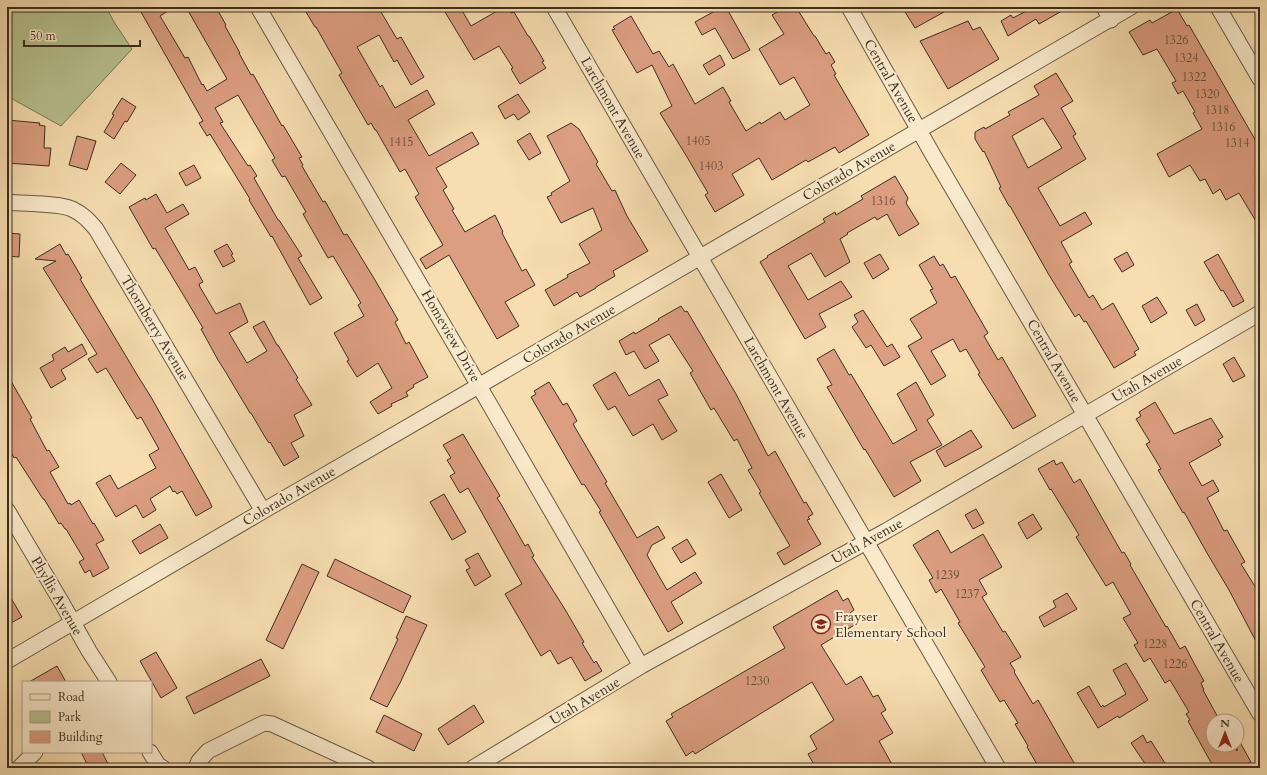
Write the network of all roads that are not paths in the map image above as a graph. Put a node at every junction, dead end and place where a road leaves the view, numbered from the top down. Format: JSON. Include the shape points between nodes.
{"nodes":[{"id":1,"x":258,"y":7,"type":"edge"},
{"id":2,"x":554,"y":7,"type":"edge"},
{"id":3,"x":849,"y":7,"type":"edge"},
{"id":4,"x":1131,"y":7,"type":"edge"},
{"id":5,"x":1218,"y":7,"type":"edge"},
{"id":6,"x":1107,"y":13,"type":"edge"},
{"id":7,"x":1260,"y":79,"type":"edge"},
{"id":8,"x":920,"y":130,"type":"junction"},
{"id":9,"x":7,"y":202,"type":"edge"},
{"id":10,"x":700,"y":258,"type":"junction"},
{"id":11,"x":1260,"y":313,"type":"edge"},
{"id":12,"x":479,"y":386,"type":"junction"},
{"id":13,"x":1085,"y":415,"type":"junction"},
{"id":14,"x":7,"y":510,"type":"edge"},
{"id":15,"x":263,"y":511,"type":"junction"},
{"id":16,"x":865,"y":542,"type":"junction"},
{"id":17,"x":73,"y":623,"type":"junction"},
{"id":18,"x":7,"y":661,"type":"edge"},
{"id":19,"x":641,"y":666,"type":"junction"},
{"id":20,"x":107,"y":681,"type":"edge"},
{"id":21,"x":1260,"y":714,"type":"edge"},
{"id":22,"x":34,"y":753,"type":"edge"},
{"id":23,"x":151,"y":753,"type":"edge"},
{"id":24,"x":19,"y":768,"type":"edge"},
{"id":25,"x":163,"y":768,"type":"edge"},
{"id":26,"x":196,"y":768,"type":"edge"},
{"id":27,"x":368,"y":768,"type":"edge"},
{"id":28,"x":473,"y":768,"type":"edge"},
{"id":29,"x":998,"y":768,"type":"edge"}],
"edges":[{"from":1,"to":12,"type":"street","name":"Homeview Drive"},
{"from":2,"to":10,"type":"street","name":"Larchmont Avenue"},
{"from":3,"to":8,"type":"street","name":"Central Avenue"},
{"from":4,"to":6,"type":"street","name":"Colorado Avenue"},
{"from":5,"to":7,"type":"street"},
{"from":6,"to":8,"type":"street","name":"Colorado Avenue"},
{"from":8,"to":10,"type":"street","name":"Colorado Avenue"},
{"from":8,"to":13,"type":"street","name":"Central Avenue"},
{"from":9,"to":15,"type":"street","name":"Thornberry Avenue","via":[[70,208],[88,219]]},
{"from":10,"to":12,"type":"street","name":"Colorado Avenue"},
{"from":10,"to":16,"type":"street","name":"Larchmont Avenue"},
{"from":11,"to":13,"type":"street","name":"Utah Avenue"},
{"from":12,"to":15,"type":"street","name":"Colorado Avenue"},
{"from":12,"to":19,"type":"street","name":"Homeview Drive"},
{"from":13,"to":16,"type":"street","name":"Utah Avenue"},
{"from":13,"to":21,"type":"street","name":"Central Avenue"},
{"from":14,"to":17,"type":"street","name":"Phyllis Avenue"},
{"from":15,"to":17,"type":"street","name":"Colorado Avenue"},
{"from":16,"to":19,"type":"street","name":"Utah Avenue"},
{"from":16,"to":29,"type":"street","name":"Larchmont Avenue"},
{"from":17,"to":18,"type":"street","name":"Colorado Avenue"},
{"from":17,"to":20,"type":"street","name":"Phyllis Avenue"},
{"from":19,"to":28,"type":"street","name":"Utah Avenue"},
{"from":22,"to":24,"type":"street"},
{"from":23,"to":25,"type":"street"},
{"from":26,"to":27,"type":"street","via":[[208,751],[264,723],[272,724]]}]}
